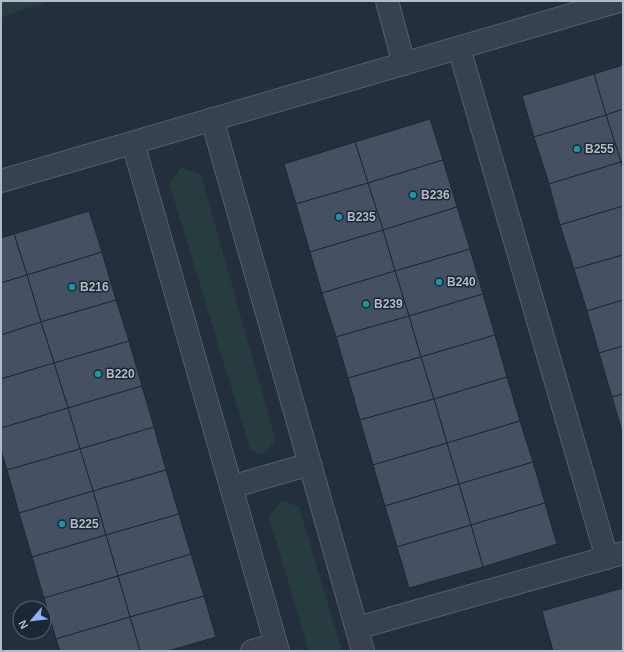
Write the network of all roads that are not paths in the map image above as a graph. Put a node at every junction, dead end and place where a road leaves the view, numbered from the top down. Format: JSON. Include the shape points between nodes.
{"nodes":[{"id":1,"x":387,"y":1,"type":"edge"},
{"id":2,"x":620,"y":1,"type":"edge"},
{"id":3,"x":459,"y":48,"type":"junction"},
{"id":4,"x":404,"y":64,"type":"junction"},
{"id":5,"x":212,"y":119,"type":"junction"},
{"id":6,"x":133,"y":143,"type":"junction"},
{"id":7,"x":1,"y":181,"type":"edge"},
{"id":8,"x":310,"y":464,"type":"junction"},
{"id":9,"x":231,"y":487,"type":"junction"},
{"id":10,"x":615,"y":556,"type":"edge"},
{"id":11,"x":357,"y":628,"type":"junction"},
{"id":12,"x":277,"y":648,"type":"edge"},
{"id":13,"x":252,"y":651,"type":"edge"},
{"id":14,"x":364,"y":651,"type":"edge"}],
"edges":[{"from":1,"to":4,"type":"street"},
{"from":2,"to":3,"type":"street"},
{"from":3,"to":4,"type":"street"},
{"from":3,"to":10,"type":"street"},
{"from":4,"to":5,"type":"street"},
{"from":5,"to":6,"type":"street"},
{"from":5,"to":8,"type":"street"},
{"from":6,"to":7,"type":"street"},
{"from":6,"to":9,"type":"street"},
{"from":8,"to":9,"type":"street"},
{"from":8,"to":11,"type":"street"},
{"from":9,"to":12,"type":"street"},
{"from":10,"to":11,"type":"street"},
{"from":11,"to":14,"type":"street"},
{"from":12,"to":13,"type":"street"}]}
